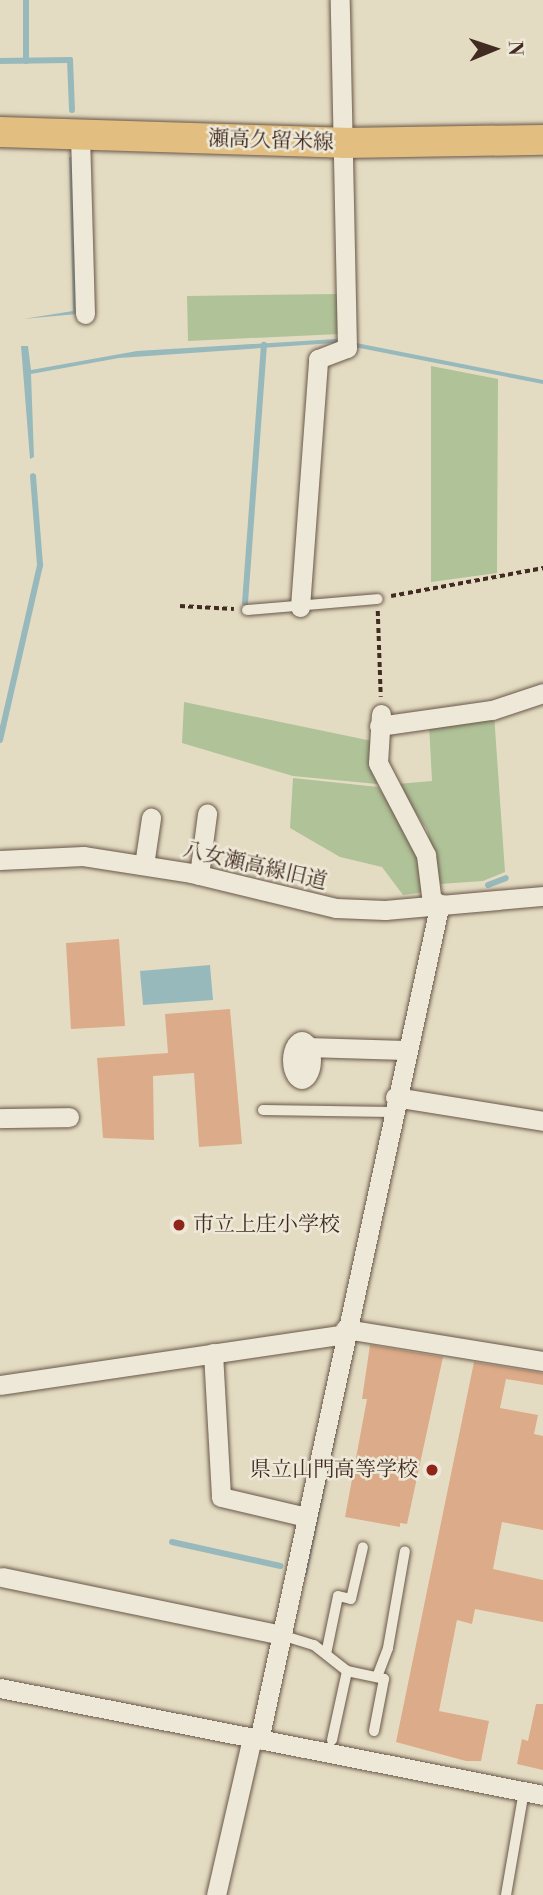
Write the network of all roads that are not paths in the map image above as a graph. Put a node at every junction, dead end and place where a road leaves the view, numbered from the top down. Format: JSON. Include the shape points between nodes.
{"nodes":[{"id":1,"x":340,"y":0,"type":"edge"},
{"id":2,"x":0,"y":132,"type":"edge"},
{"id":3,"x":80,"y":135,"type":"junction"},
{"id":4,"x":543,"y":140,"type":"edge"},
{"id":5,"x":344,"y":143,"type":"junction"},
{"id":6,"x":85,"y":314,"type":"dead end"},
{"id":7,"x":378,"y":598,"type":"road end"},
{"id":8,"x":300,"y":607,"type":"junction"},
{"id":9,"x":247,"y":610,"type":"road end"},
{"id":10,"x":543,"y":693,"type":"edge"},
{"id":11,"x":206,"y":814,"type":"dead end"},
{"id":12,"x":151,"y":818,"type":"dead end"},
{"id":13,"x":0,"y":860,"type":"edge"},
{"id":14,"x":144,"y":865,"type":"junction"},
{"id":15,"x":199,"y":875,"type":"junction"},
{"id":16,"x":543,"y":896,"type":"edge"},
{"id":17,"x":436,"y":903,"type":"junction"},
{"id":18,"x":307,"y":1048,"type":"dead end"},
{"id":19,"x":405,"y":1050,"type":"junction"},
{"id":20,"x":393,"y":1105,"type":"junction"},
{"id":21,"x":263,"y":1110,"type":"dead end"},
{"id":22,"x":69,"y":1117,"type":"dead end"},
{"id":23,"x":0,"y":1118,"type":"edge"},
{"id":24,"x":543,"y":1121,"type":"edge"},
{"id":25,"x":344,"y":1331,"type":"junction"},
{"id":26,"x":213,"y":1353,"type":"junction"},
{"id":27,"x":543,"y":1361,"type":"edge"},
{"id":28,"x":0,"y":1385,"type":"edge"},
{"id":29,"x":306,"y":1517,"type":"junction"},
{"id":30,"x":363,"y":1547,"type":"dead end"},
{"id":31,"x":405,"y":1551,"type":"dead end"},
{"id":32,"x":2,"y":1577,"type":"dead end"},
{"id":33,"x":281,"y":1635,"type":"junction"},
{"id":34,"x":326,"y":1654,"type":"junction"},
{"id":35,"x":346,"y":1671,"type":"junction"},
{"id":36,"x":377,"y":1677,"type":"junction"},
{"id":37,"x":0,"y":1688,"type":"edge"},
{"id":38,"x":374,"y":1731,"type":"dead end"},
{"id":39,"x":256,"y":1739,"type":"junction"},
{"id":40,"x":332,"y":1740,"type":"dead end"},
{"id":41,"x":533,"y":1793,"type":"edge"},
{"id":42,"x":216,"y":1895,"type":"edge"},
{"id":43,"x":506,"y":1895,"type":"edge"}],
"edges":[{"from":1,"to":5,"type":"street"},
{"from":2,"to":3,"type":"main road","name":"瀬高久留米線"},
{"from":3,"to":5,"type":"main road","name":"瀬高久留米線"},
{"from":3,"to":6,"type":"street"},
{"from":4,"to":5,"type":"main road","name":"瀬高久留米線"},
{"from":5,"to":8,"type":"street","via":[[348,348],[318,359]]},
{"from":7,"to":8,"type":"lane"},
{"from":8,"to":9,"type":"lane"},
{"from":10,"to":17,"type":"street","via":[[492,710],[380,720],[378,763],[426,855]]},
{"from":11,"to":15,"type":"street"},
{"from":12,"to":14,"type":"street"},
{"from":13,"to":14,"type":"street","name":"八女瀬高線旧道","via":[[83,856]]},
{"from":14,"to":15,"type":"street","name":"八女瀬高線旧道"},
{"from":15,"to":17,"type":"street","name":"八女瀬高線旧道","via":[[336,908],[385,910]]},
{"from":16,"to":17,"type":"street","name":"八女瀬高線旧道"},
{"from":17,"to":19,"type":"street"},
{"from":18,"to":19,"type":"street"},
{"from":19,"to":20,"type":"street"},
{"from":20,"to":21,"type":"lane"},
{"from":20,"to":24,"type":"street"},
{"from":20,"to":25,"type":"street"},
{"from":22,"to":23,"type":"street"},
{"from":25,"to":26,"type":"street"},
{"from":25,"to":27,"type":"street"},
{"from":25,"to":29,"type":"street"},
{"from":26,"to":28,"type":"street"},
{"from":26,"to":29,"type":"street","via":[[222,1497]]},
{"from":29,"to":33,"type":"street"},
{"from":30,"to":34,"type":"lane","via":[[351,1599],[338,1596]]},
{"from":31,"to":36,"type":"lane","via":[[388,1648]]},
{"from":32,"to":33,"type":"street"},
{"from":33,"to":34,"type":"lane","via":[[314,1645]]},
{"from":33,"to":39,"type":"street"},
{"from":34,"to":35,"type":"lane"},
{"from":35,"to":36,"type":"lane"},
{"from":35,"to":40,"type":"lane"},
{"from":36,"to":38,"type":"lane","via":[[384,1679]]},
{"from":37,"to":39,"type":"street"},
{"from":39,"to":41,"type":"street"},
{"from":39,"to":42,"type":"street"},
{"from":41,"to":43,"type":"lane"}]}
